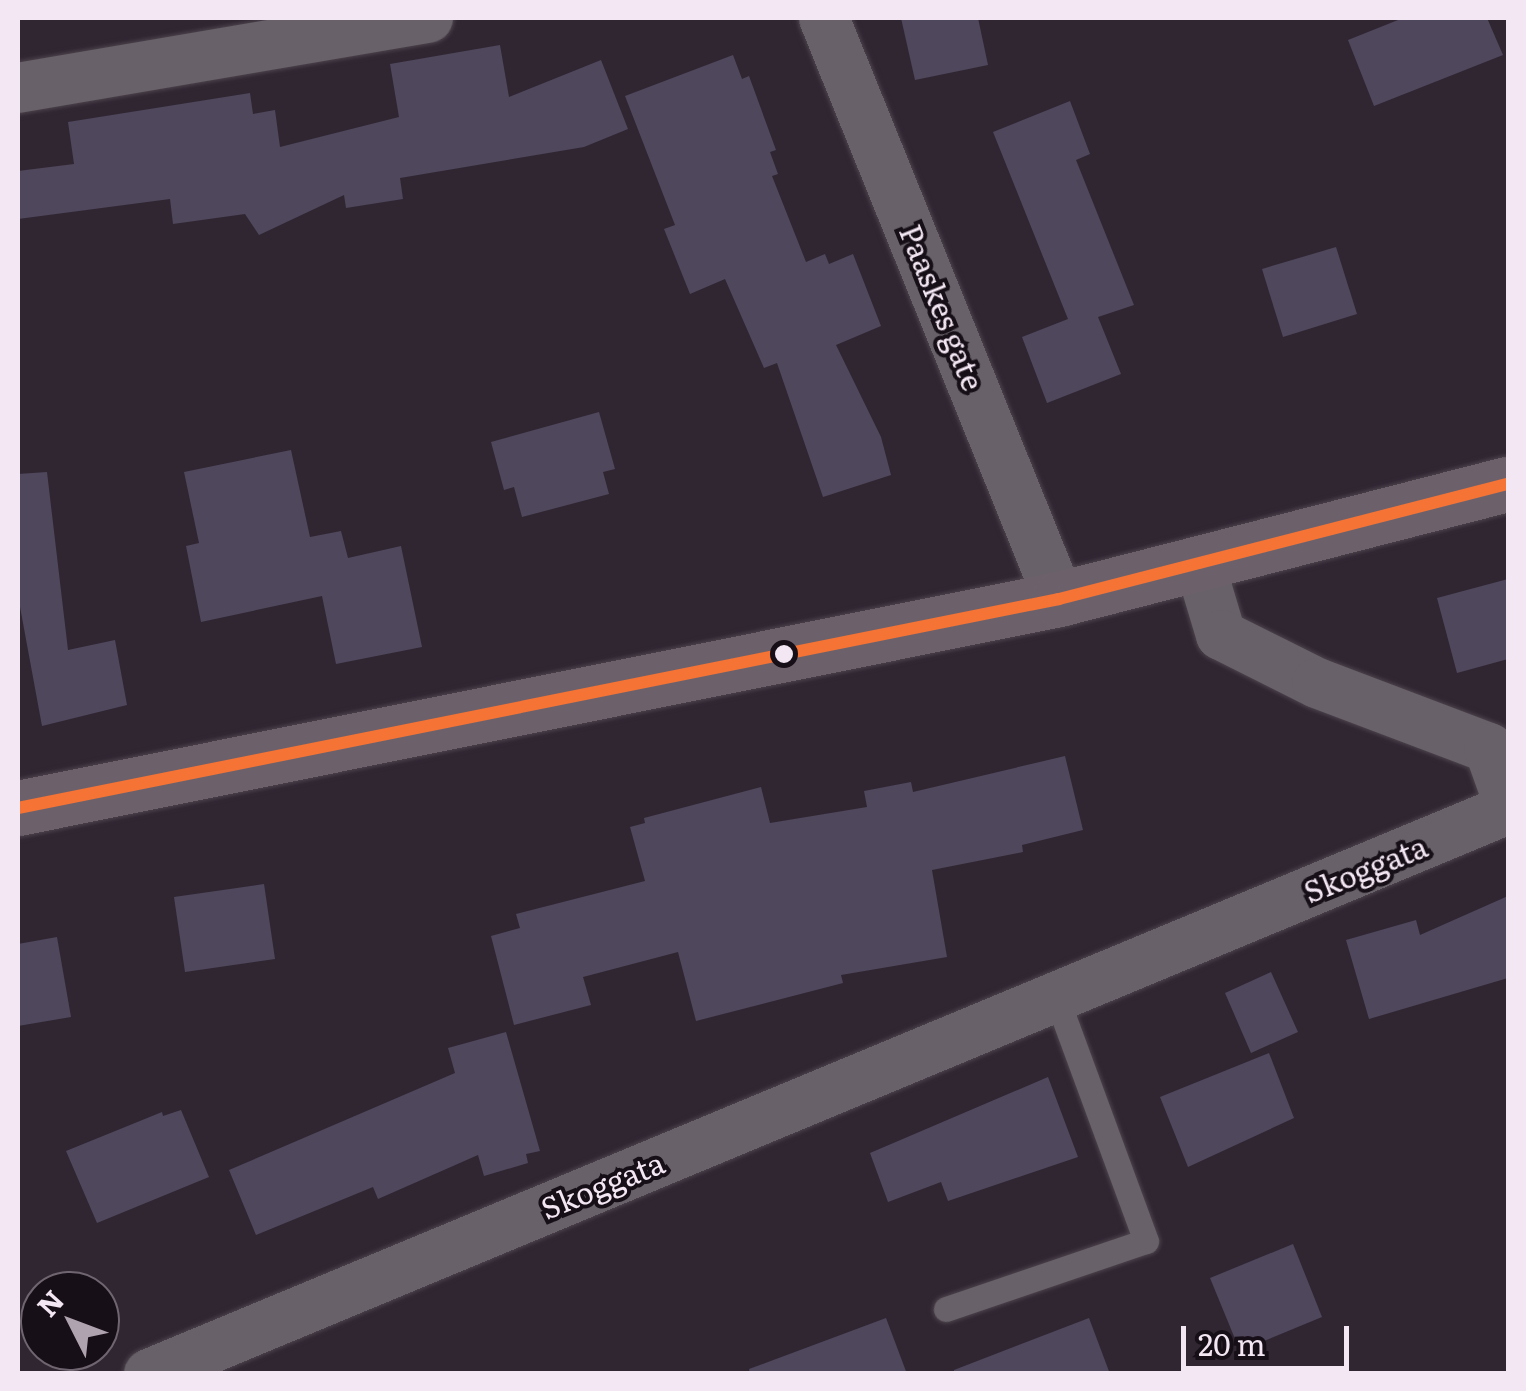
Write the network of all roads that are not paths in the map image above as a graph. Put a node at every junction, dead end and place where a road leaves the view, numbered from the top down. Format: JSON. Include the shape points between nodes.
{"nodes":[{"id":1,"x":428,"y":18,"type":"edge"},
{"id":2,"x":824,"y":18,"type":"edge"},
{"id":3,"x":18,"y":88,"type":"edge"},
{"id":4,"x":1508,"y":484,"type":"edge"},
{"id":5,"x":1200,"y":566,"type":"junction"},
{"id":6,"x":1059,"y":599,"type":"junction"},
{"id":7,"x":1508,"y":801,"type":"edge"},
{"id":8,"x":18,"y":808,"type":"edge"},
{"id":9,"x":1508,"y":809,"type":"edge"},
{"id":10,"x":1056,"y":996,"type":"junction"},
{"id":11,"x":946,"y":1310,"type":"dead end"},
{"id":12,"x":149,"y":1374,"type":"edge"}],
"edges":[{"from":1,"to":3,"type":"street"},
{"from":2,"to":6,"type":"street","name":"Paaskes gate"},
{"from":4,"to":5,"type":"main road"},
{"from":5,"to":6,"type":"main road"},
{"from":5,"to":7,"type":"street","via":[[1221,636],[1317,683],[1489,748]]},
{"from":6,"to":8,"type":"main road"},
{"from":9,"to":10,"type":"street","name":"Skoggata"},
{"from":10,"to":11,"type":"lane","via":[[1146,1241]]},
{"from":10,"to":12,"type":"street","name":"Skoggata"}]}
